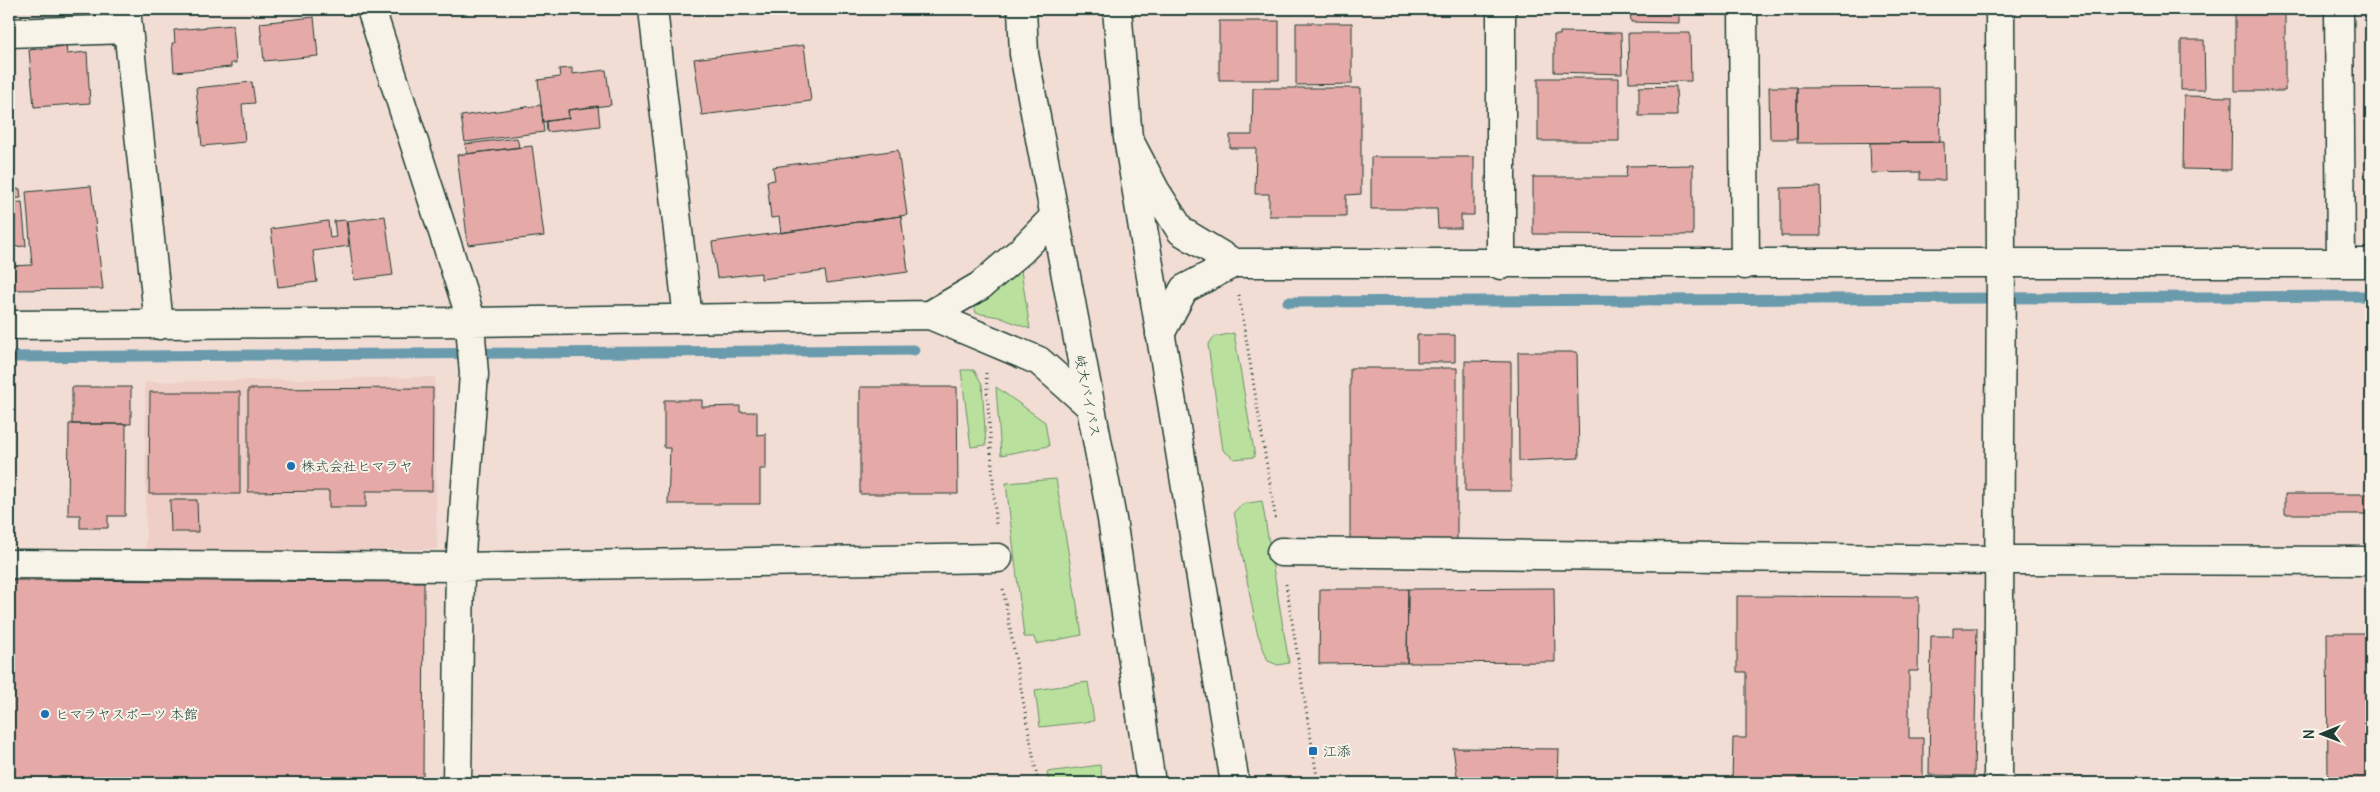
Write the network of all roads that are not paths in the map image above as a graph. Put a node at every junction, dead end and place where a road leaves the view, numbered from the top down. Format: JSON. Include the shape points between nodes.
{"nodes":[{"id":1,"x":372,"y":9,"type":"edge"},
{"id":2,"x":653,"y":9,"type":"edge"},
{"id":3,"x":1022,"y":9,"type":"edge"},
{"id":4,"x":1117,"y":9,"type":"edge"},
{"id":5,"x":1501,"y":9,"type":"edge"},
{"id":6,"x":1743,"y":9,"type":"edge"},
{"id":7,"x":2000,"y":9,"type":"edge"},
{"id":8,"x":2339,"y":9,"type":"edge"},
{"id":9,"x":127,"y":19,"type":"edge"},
{"id":10,"x":9,"y":33,"type":"edge"},
{"id":11,"x":1128,"y":138,"type":"junction"},
{"id":12,"x":1055,"y":216,"type":"junction"},
{"id":13,"x":1234,"y":263,"type":"junction"},
{"id":14,"x":2341,"y":263,"type":"junction"},
{"id":15,"x":2371,"y":263,"type":"edge"},
{"id":16,"x":1501,"y":264,"type":"junction"},
{"id":17,"x":1745,"y":265,"type":"junction"},
{"id":18,"x":2001,"y":272,"type":"junction"},
{"id":19,"x":930,"y":315,"type":"junction"},
{"id":20,"x":688,"y":319,"type":"junction"},
{"id":21,"x":9,"y":325,"type":"edge"},
{"id":22,"x":159,"y":325,"type":"junction"},
{"id":23,"x":471,"y":329,"type":"junction"},
{"id":24,"x":1160,"y":334,"type":"junction"},
{"id":25,"x":1090,"y":406,"type":"junction"},
{"id":26,"x":1282,"y":552,"type":"dead end"},
{"id":27,"x":998,"y":558,"type":"dead end"},
{"id":28,"x":1998,"y":560,"type":"junction"},
{"id":29,"x":2371,"y":561,"type":"edge"},
{"id":30,"x":9,"y":564,"type":"edge"},
{"id":31,"x":460,"y":567,"type":"junction"},
{"id":32,"x":457,"y":783,"type":"edge"},
{"id":33,"x":1151,"y":783,"type":"edge"},
{"id":34,"x":1235,"y":783,"type":"edge"},
{"id":35,"x":1998,"y":783,"type":"edge"}],
"edges":[{"from":1,"to":23,"type":"main road"},
{"from":2,"to":20,"type":"main road"},
{"from":3,"to":12,"type":"main road","name":"岐大バイパス","via":[[1024,54]]},
{"from":4,"to":11,"type":"main road"},
{"from":5,"to":16,"type":"main road"},
{"from":6,"to":17,"type":"main road"},
{"from":7,"to":18,"type":"main road"},
{"from":8,"to":14,"type":"main road"},
{"from":9,"to":10,"type":"main road"},
{"from":9,"to":22,"type":"main road"},
{"from":11,"to":13,"type":"main road","via":[[1181,231]]},
{"from":11,"to":24,"type":"main road"},
{"from":12,"to":19,"type":"main road","via":[[980,286]]},
{"from":12,"to":25,"type":"main road","name":"岐大バイパス"},
{"from":13,"to":16,"type":"main road"},
{"from":13,"to":24,"type":"main road","via":[[1184,289]]},
{"from":14,"to":15,"type":"main road"},
{"from":14,"to":18,"type":"main road"},
{"from":16,"to":17,"type":"main road"},
{"from":17,"to":18,"type":"main road"},
{"from":18,"to":28,"type":"main road"},
{"from":19,"to":20,"type":"main road"},
{"from":19,"to":25,"type":"main road","via":[[1039,361]]},
{"from":20,"to":23,"type":"main road"},
{"from":21,"to":22,"type":"main road"},
{"from":22,"to":23,"type":"main road"},
{"from":23,"to":31,"type":"main road","via":[[474,374]]},
{"from":24,"to":34,"type":"main road"},
{"from":25,"to":33,"type":"main road","name":"岐大バイパス","via":[[1112,519]]},
{"from":26,"to":28,"type":"main road"},
{"from":27,"to":31,"type":"main road"},
{"from":28,"to":29,"type":"main road"},
{"from":28,"to":35,"type":"main road"},
{"from":30,"to":31,"type":"main road"},
{"from":31,"to":32,"type":"main road"}]}
